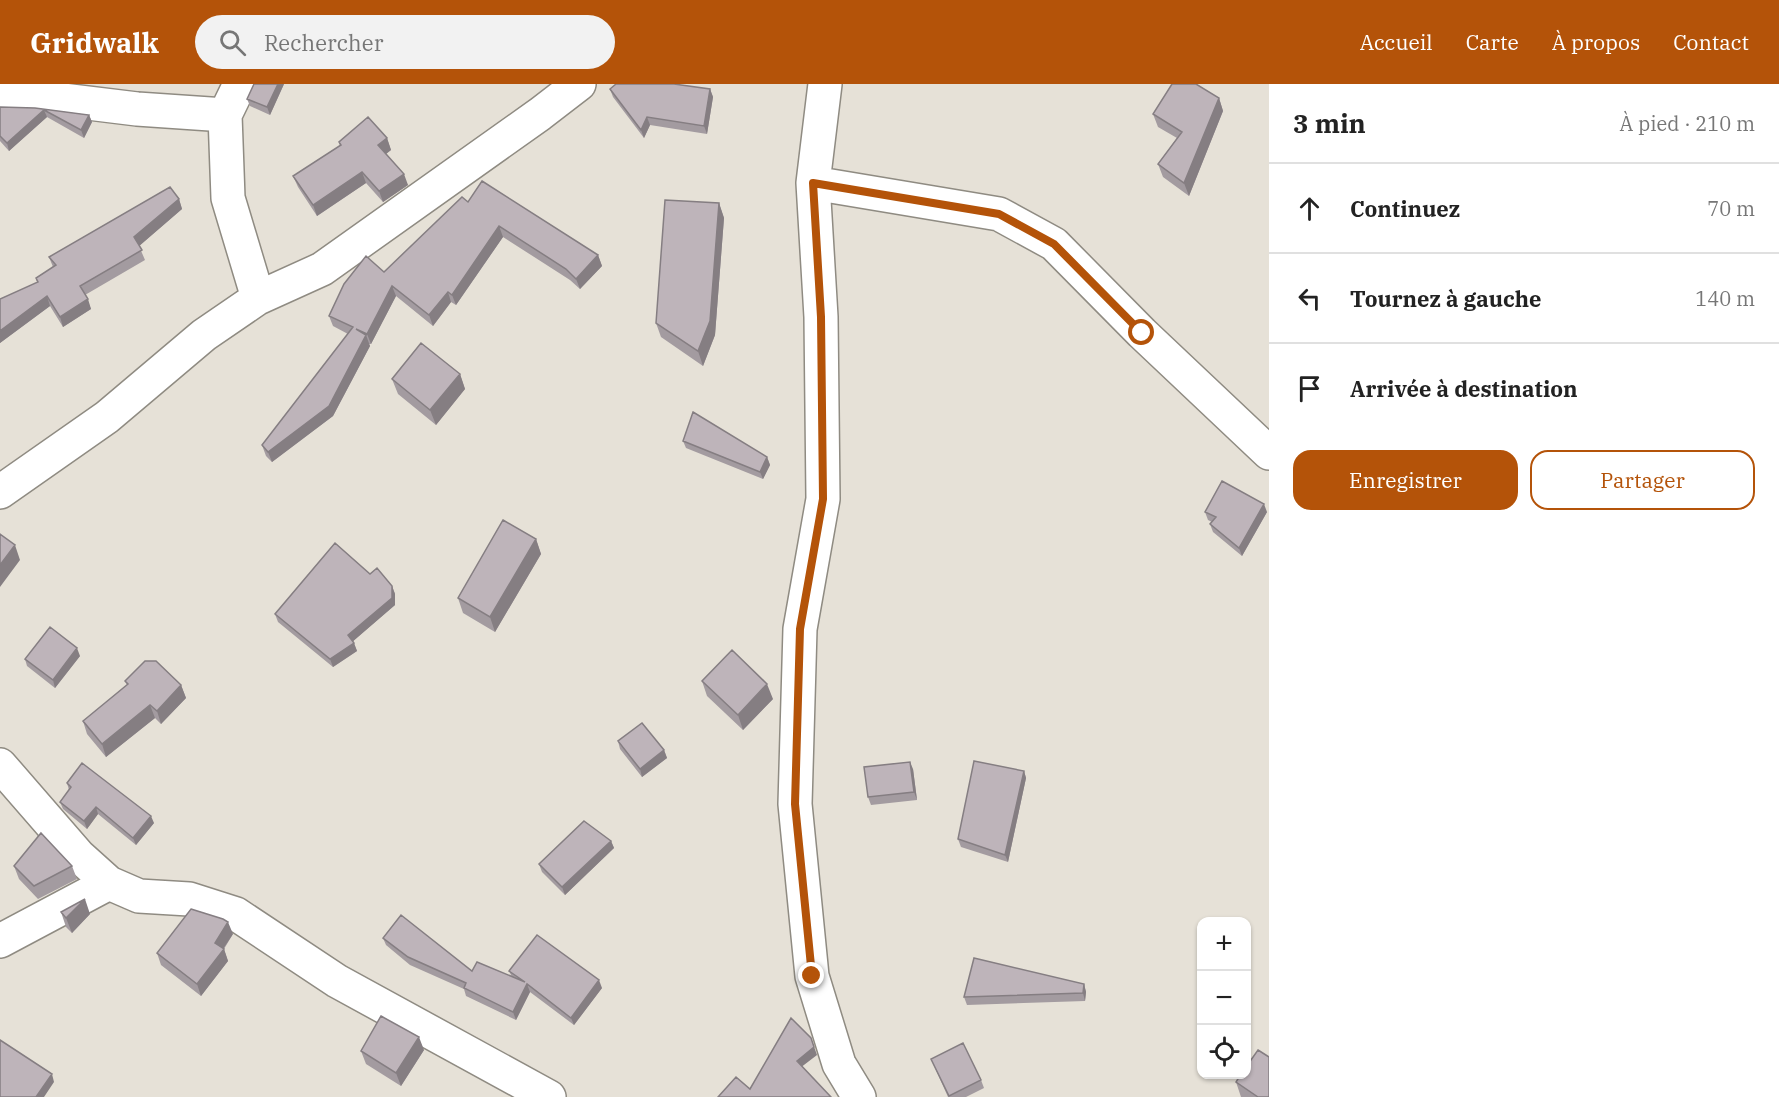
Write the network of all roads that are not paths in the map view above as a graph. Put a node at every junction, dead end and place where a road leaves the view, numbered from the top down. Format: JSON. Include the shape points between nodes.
{"nodes":[{"id":1,"x":240,"y":84,"type":"edge"},
{"id":2,"x":579,"y":84,"type":"edge"},
{"id":3,"x":825,"y":84,"type":"edge"},
{"id":4,"x":0,"y":97,"type":"edge"},
{"id":5,"x":225,"y":116,"type":"junction"},
{"id":6,"x":813,"y":183,"type":"junction"},
{"id":7,"x":258,"y":298,"type":"junction"},
{"id":8,"x":1269,"y":453,"type":"edge"},
{"id":9,"x":0,"y":492,"type":"edge"},
{"id":10,"x":0,"y":765,"type":"edge"},
{"id":11,"x":109,"y":883,"type":"junction"},
{"id":12,"x":0,"y":941,"type":"edge"},
{"id":13,"x":549,"y":1097,"type":"edge"},
{"id":14,"x":859,"y":1097,"type":"edge"}],
"edges":[{"from":1,"to":5,"type":"street"},
{"from":2,"to":7,"type":"street","via":[[322,269]]},
{"from":3,"to":6,"type":"street"},
{"from":4,"to":5,"type":"street","via":[[39,97]]},
{"from":5,"to":7,"type":"street","via":[[228,198]]},
{"from":6,"to":8,"type":"street","via":[[999,214],[1054,244]]},
{"from":6,"to":14,"type":"street","via":[[821,317],[823,499],[800,629],[795,804],[812,976],[839,1064]]},
{"from":7,"to":9,"type":"street","via":[[204,336],[107,417]]},
{"from":10,"to":11,"type":"street","via":[[79,856]]},
{"from":11,"to":12,"type":"street"},
{"from":11,"to":13,"type":"street","via":[[139,896],[189,899],[236,914],[337,981]]}]}
